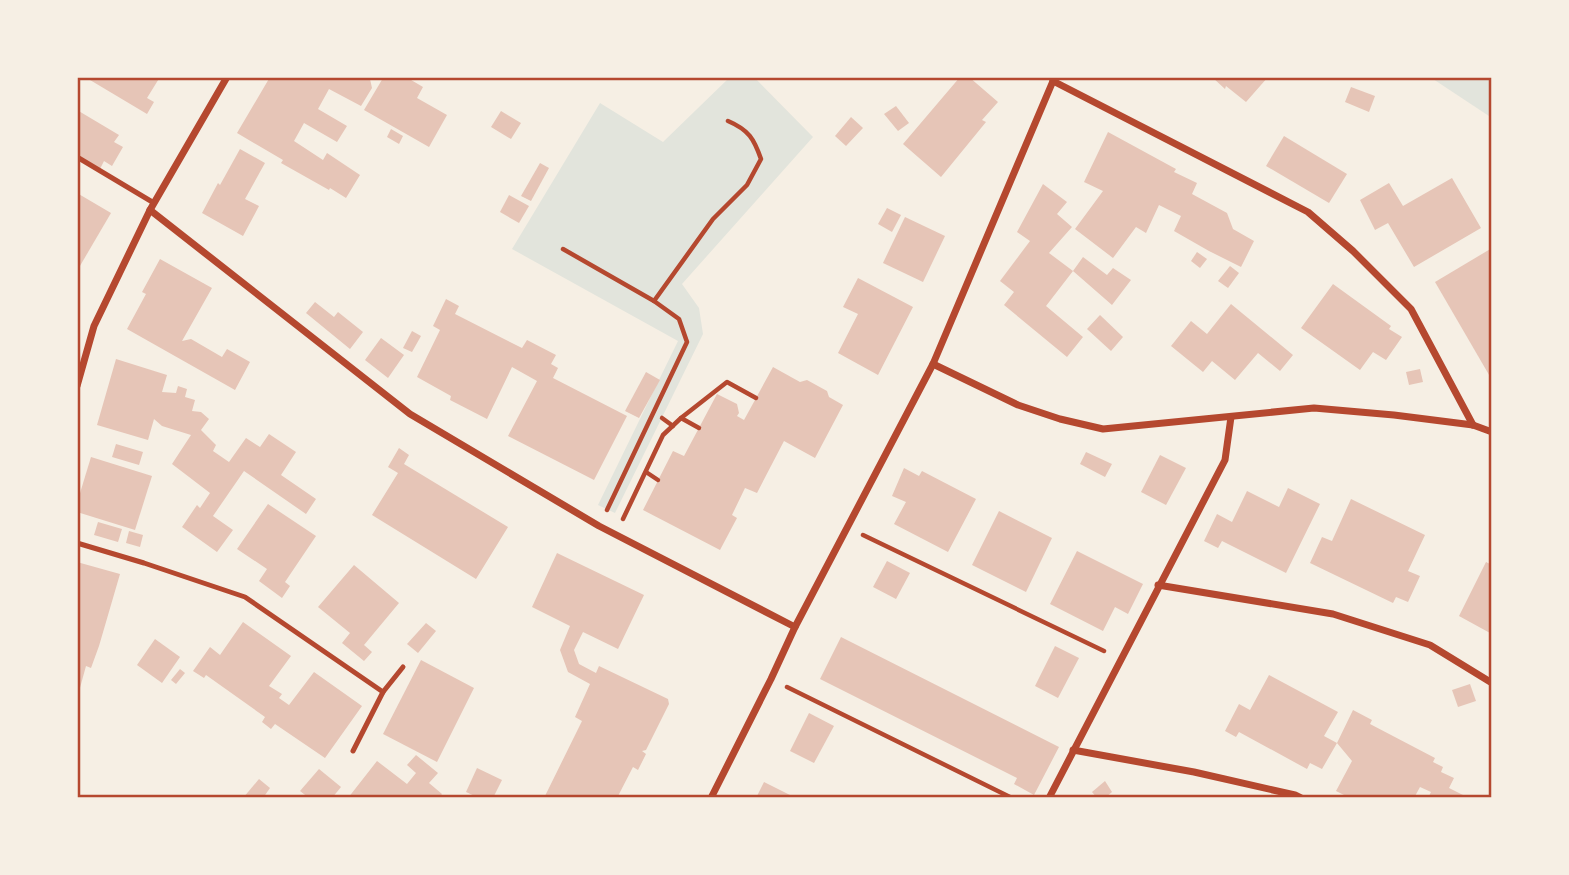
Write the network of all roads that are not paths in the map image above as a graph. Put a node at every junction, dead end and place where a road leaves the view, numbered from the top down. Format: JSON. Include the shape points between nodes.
{"nodes":[{"id":1,"x":227,"y":77,"type":"edge"},
{"id":2,"x":1053,"y":79,"type":"edge"},
{"id":3,"x":77,"y":157,"type":"edge"},
{"id":4,"x":152,"y":206,"type":"junction"},
{"id":5,"x":933,"y":364,"type":"junction"},
{"id":6,"x":77,"y":386,"type":"edge"},
{"id":7,"x":1231,"y":417,"type":"junction"},
{"id":8,"x":1473,"y":425,"type":"junction"},
{"id":9,"x":1492,"y":432,"type":"edge"},
{"id":10,"x":77,"y":543,"type":"edge"},
{"id":11,"x":1158,"y":586,"type":"junction"},
{"id":12,"x":795,"y":627,"type":"junction"},
{"id":13,"x":402,"y":667,"type":"dead end"},
{"id":14,"x":1492,"y":682,"type":"edge"},
{"id":15,"x":383,"y":692,"type":"junction"},
{"id":16,"x":1073,"y":750,"type":"junction"},
{"id":17,"x":352,"y":751,"type":"dead end"},
{"id":18,"x":711,"y":798,"type":"edge"},
{"id":19,"x":1049,"y":798,"type":"edge"},
{"id":20,"x":1301,"y":798,"type":"edge"}],
"edges":[{"from":1,"to":4,"type":"street"},
{"from":2,"to":5,"type":"street"},
{"from":2,"to":8,"type":"street","via":[[1308,212],[1411,309]]},
{"from":3,"to":4,"type":"lane"},
{"from":4,"to":6,"type":"street","via":[[94,326]]},
{"from":4,"to":12,"type":"street","via":[[410,414],[615,535]]},
{"from":5,"to":7,"type":"street","via":[[1018,405],[1103,429]]},
{"from":5,"to":12,"type":"street"},
{"from":7,"to":8,"type":"street","via":[[1314,408]]},
{"from":7,"to":11,"type":"street","via":[[1225,460]]},
{"from":8,"to":9,"type":"street"},
{"from":10,"to":15,"type":"lane","via":[[245,597]]},
{"from":11,"to":14,"type":"street","via":[[1333,614],[1430,645]]},
{"from":11,"to":16,"type":"street"},
{"from":12,"to":18,"type":"street"},
{"from":13,"to":15,"type":"lane"},
{"from":15,"to":17,"type":"lane"},
{"from":16,"to":19,"type":"street"},
{"from":16,"to":20,"type":"street"}]}
